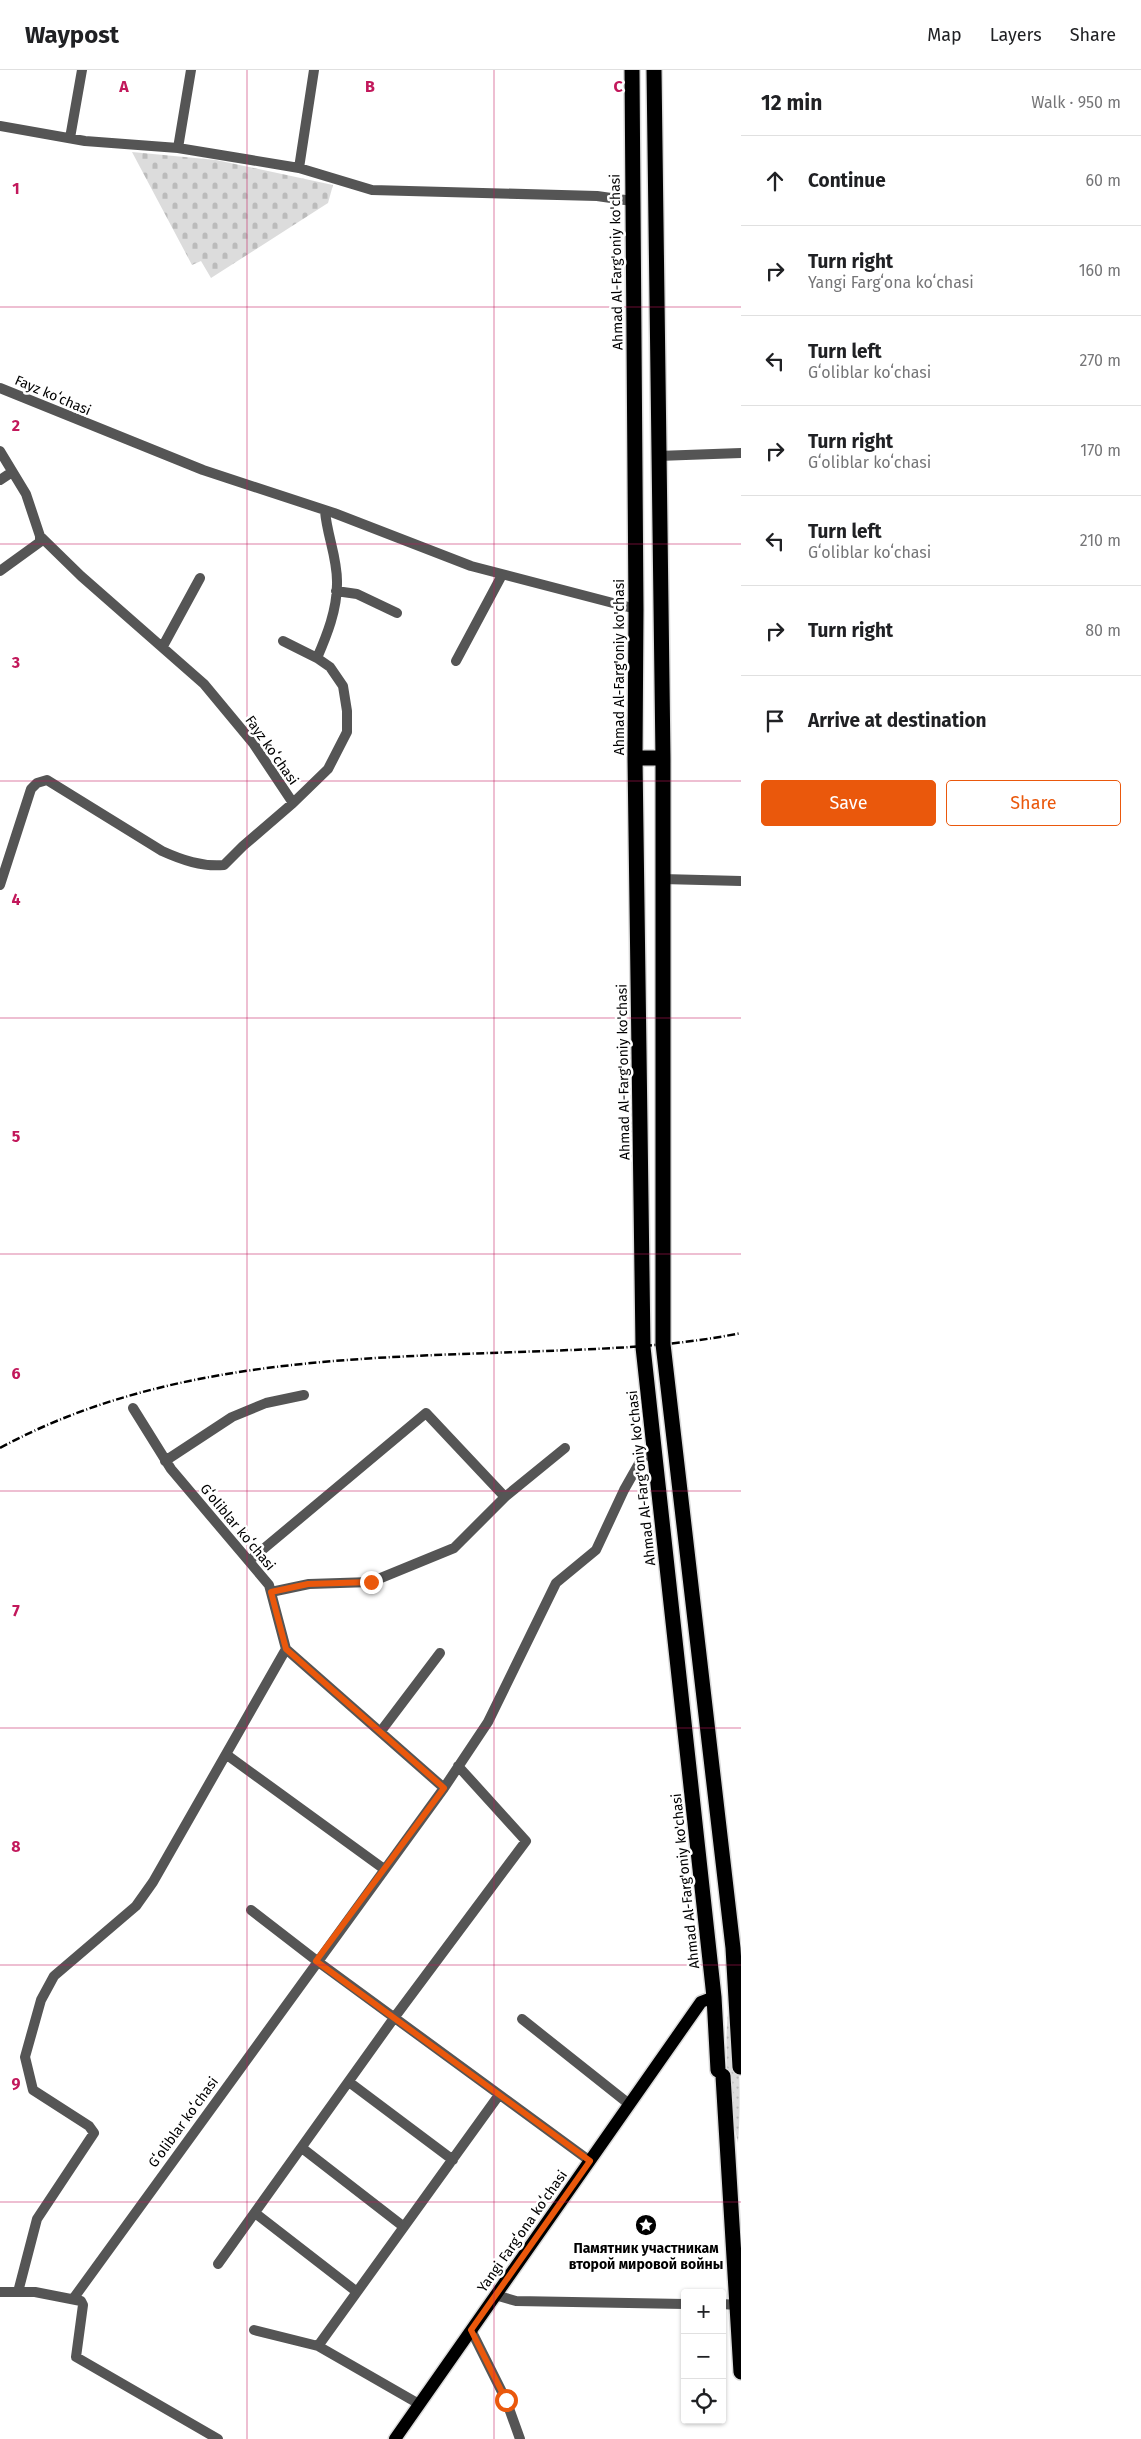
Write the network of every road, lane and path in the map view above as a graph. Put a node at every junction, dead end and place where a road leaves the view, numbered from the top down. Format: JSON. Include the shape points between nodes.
{"nodes":[{"id":1,"x":82,"y":70,"type":"edge"},
{"id":2,"x":191,"y":70,"type":"edge"},
{"id":3,"x":314,"y":70,"type":"edge"},
{"id":4,"x":632,"y":70,"type":"edge"},
{"id":5,"x":654,"y":70,"type":"edge"},
{"id":6,"x":0,"y":126,"type":"edge"},
{"id":7,"x":70,"y":138,"type":"junction"},
{"id":8,"x":178,"y":148,"type":"junction"},
{"id":9,"x":299,"y":168,"type":"junction"},
{"id":10,"x":632,"y":201,"type":"junction"},
{"id":11,"x":0,"y":388,"type":"edge"},
{"id":12,"x":0,"y":451,"type":"edge"},
{"id":13,"x":741,"y":453,"type":"edge"},
{"id":14,"x":658,"y":456,"type":"junction"},
{"id":15,"x":12,"y":472,"type":"junction"},
{"id":16,"x":0,"y":480,"type":"edge"},
{"id":17,"x":325,"y":511,"type":"junction"},
{"id":18,"x":40,"y":536,"type":"junction"},
{"id":19,"x":0,"y":571,"type":"edge"},
{"id":20,"x":502,"y":575,"type":"junction"},
{"id":21,"x":200,"y":578,"type":"dead end"},
{"id":22,"x":336,"y":591,"type":"junction"},
{"id":23,"x":636,"y":609,"type":"junction"},
{"id":24,"x":397,"y":612,"type":"dead end"},
{"id":25,"x":283,"y":641,"type":"dead end"},
{"id":26,"x":163,"y":646,"type":"junction"},
{"id":27,"x":317,"y":658,"type":"junction"},
{"id":28,"x":456,"y":661,"type":"dead end"},
{"id":29,"x":635,"y":758,"type":"junction"},
{"id":30,"x":663,"y":758,"type":"junction"},
{"id":31,"x":293,"y":803,"type":"junction"},
{"id":32,"x":662,"y":879,"type":"junction"},
{"id":33,"x":741,"y":881,"type":"edge"},
{"id":34,"x":0,"y":885,"type":"edge"},
{"id":35,"x":304,"y":1396,"type":"dead end"},
{"id":36,"x":132,"y":1408,"type":"dead end"},
{"id":37,"x":565,"y":1448,"type":"dead end"},
{"id":38,"x":654,"y":1448,"type":"junction"},
{"id":39,"x":165,"y":1461,"type":"junction"},
{"id":40,"x":505,"y":1497,"type":"junction"},
{"id":41,"x":249,"y":1561,"type":"junction"},
{"id":42,"x":271,"y":1592,"type":"junction"},
{"id":43,"x":286,"y":1649,"type":"junction"},
{"id":44,"x":440,"y":1652,"type":"dead end"},
{"id":45,"x":381,"y":1731,"type":"junction"},
{"id":46,"x":709,"y":1733,"type":"junction"},
{"id":47,"x":686,"y":1737,"type":"junction"},
{"id":48,"x":227,"y":1755,"type":"junction"},
{"id":49,"x":458,"y":1766,"type":"junction"},
{"id":50,"x":444,"y":1788,"type":"junction"},
{"id":51,"x":384,"y":1868,"type":"junction"},
{"id":52,"x":251,"y":1910,"type":"dead end"},
{"id":53,"x":316,"y":1961,"type":"junction"},
{"id":54,"x":714,"y":1997,"type":"junction"},
{"id":55,"x":394,"y":2018,"type":"junction"},
{"id":56,"x":522,"y":2020,"type":"dead end"},
{"id":57,"x":740,"y":2067,"type":"edge"},
{"id":58,"x":349,"y":2082,"type":"junction"},
{"id":59,"x":499,"y":2095,"type":"junction"},
{"id":60,"x":629,"y":2104,"type":"junction"},
{"id":61,"x":302,"y":2148,"type":"junction"},
{"id":62,"x":453,"y":2160,"type":"junction"},
{"id":63,"x":590,"y":2161,"type":"junction"},
{"id":64,"x":255,"y":2213,"type":"junction"},
{"id":65,"x":404,"y":2227,"type":"junction"},
{"id":66,"x":218,"y":2264,"type":"dead end"},
{"id":67,"x":0,"y":2292,"type":"edge"},
{"id":68,"x":18,"y":2292,"type":"junction"},
{"id":69,"x":357,"y":2292,"type":"junction"},
{"id":70,"x":495,"y":2295,"type":"junction"},
{"id":71,"x":73,"y":2299,"type":"junction"},
{"id":72,"x":681,"y":2304,"type":"edge"},
{"id":73,"x":730,"y":2304,"type":"edge"},
{"id":74,"x":254,"y":2330,"type":"dead end"},
{"id":75,"x":471,"y":2330,"type":"junction"},
{"id":76,"x":318,"y":2346,"type":"junction"},
{"id":77,"x":741,"y":2372,"type":"edge"},
{"id":78,"x":419,"y":2404,"type":"junction"},
{"id":79,"x":218,"y":2439,"type":"edge"},
{"id":80,"x":395,"y":2439,"type":"edge"},
{"id":81,"x":520,"y":2439,"type":"edge"}],
"edges":[{"from":1,"to":7,"type":"street"},
{"from":2,"to":8,"type":"street"},
{"from":3,"to":9,"type":"street"},
{"from":4,"to":10,"type":"highway","name":"Ahmad Al-Farg'oniy ko'chasi"},
{"from":5,"to":14,"type":"highway"},
{"from":6,"to":7,"type":"street"},
{"from":7,"to":8,"type":"street"},
{"from":8,"to":9,"type":"street"},
{"from":9,"to":10,"type":"street","via":[[372,190],[597,196]]},
{"from":10,"to":23,"type":"highway","name":"Ahmad Al-Farg'oniy ko'chasi"},
{"from":11,"to":17,"type":"street","name":"Fayz koʻchasi","via":[[143,447]]},
{"from":12,"to":15,"type":"street"},
{"from":13,"to":14,"type":"street"},
{"from":14,"to":30,"type":"highway"},
{"from":15,"to":16,"type":"street"},
{"from":15,"to":18,"type":"street","via":[[33,509]]},
{"from":17,"to":20,"type":"street","name":"Fayz koʻchasi"},
{"from":17,"to":22,"type":"street","via":[[334,555]]},
{"from":18,"to":19,"type":"street","via":[[40,542]]},
{"from":18,"to":26,"type":"street","name":"Fayz koʻchasi"},
{"from":20,"to":23,"type":"street","name":"Fayz koʻchasi"},
{"from":20,"to":28,"type":"street"},
{"from":21,"to":26,"type":"street"},
{"from":22,"to":24,"type":"street","via":[[357,594]]},
{"from":22,"to":27,"type":"street","via":[[327,634]]},
{"from":23,"to":29,"type":"highway","name":"Ahmad Al-Farg'oniy ko'chasi"},
{"from":25,"to":27,"type":"street"},
{"from":26,"to":31,"type":"street","name":"Fayz koʻchasi","via":[[229,712]]},
{"from":27,"to":31,"type":"street","via":[[330,667],[343,686],[347,732],[328,770]]},
{"from":29,"to":30,"type":"highway"},
{"from":29,"to":38,"type":"highway","name":"Ahmad Al-Farg'oniy ko'chasi","via":[[643,1347]]},
{"from":30,"to":32,"type":"highway"},
{"from":31,"to":34,"type":"street","name":"Fayz koʻchasi","via":[[224,865],[210,866],[162,851],[47,780],[31,789]]},
{"from":32,"to":33,"type":"street"},
{"from":32,"to":46,"type":"highway","via":[[663,1344]]},
{"from":35,"to":39,"type":"street","via":[[266,1403],[232,1417]]},
{"from":36,"to":39,"type":"street","name":"Gʻoliblar koʻchasi"},
{"from":37,"to":40,"type":"street"},
{"from":38,"to":47,"type":"highway","name":"Ahmad Al-Farg'oniy ko'chasi"},
{"from":38,"to":49,"type":"street","name":"Gʻoliblar koʻchasi","via":[[641,1460],[596,1550],[556,1583],[488,1722]]},
{"from":39,"to":41,"type":"street","name":"Gʻoliblar koʻchasi"},
{"from":40,"to":41,"type":"street","via":[[426,1413]]},
{"from":40,"to":42,"type":"street","via":[[454,1548],[428,1560],[371,1582],[308,1584]]},
{"from":41,"to":42,"type":"street","name":"Gʻoliblar koʻchasi"},
{"from":42,"to":43,"type":"street","name":"Gʻoliblar koʻchasi"},
{"from":43,"to":45,"type":"street"},
{"from":43,"to":48,"type":"street"},
{"from":44,"to":45,"type":"street"},
{"from":45,"to":50,"type":"street"},
{"from":46,"to":47,"type":"highway"},
{"from":46,"to":57,"type":"highway","via":[[732,1948]]},
{"from":47,"to":54,"type":"highway","name":"Ahmad Al-Farg'oniy ko'chasi"},
{"from":48,"to":51,"type":"street"},
{"from":48,"to":68,"type":"street","via":[[163,1867],[136,1906],[54,1976],[41,2000],[25,2057],[33,2090],[89,2126],[94,2133],[37,2220]]},
{"from":49,"to":50,"type":"street","name":"Gʻoliblar koʻchasi"},
{"from":49,"to":55,"type":"street","via":[[526,1841]]},
{"from":50,"to":51,"type":"street","name":"Gʻoliblar koʻchasi"},
{"from":51,"to":53,"type":"street","name":"Gʻoliblar koʻchasi"},
{"from":52,"to":53,"type":"street"},
{"from":53,"to":55,"type":"street"},
{"from":53,"to":71,"type":"street","name":"Gʻoliblar koʻchasi"},
{"from":54,"to":60,"type":"main road","name":"Yangi Fargʻona koʻchasi","via":[[701,2002]]},
{"from":54,"to":73,"type":"highway","name":"Ahmad Al-Farg'oniy ko'chasi","via":[[721,2073]]},
{"from":55,"to":58,"type":"street"},
{"from":55,"to":59,"type":"street"},
{"from":56,"to":60,"type":"street"},
{"from":58,"to":61,"type":"street"},
{"from":58,"to":62,"type":"street"},
{"from":59,"to":62,"type":"street"},
{"from":59,"to":63,"type":"street"},
{"from":60,"to":63,"type":"main road","name":"Yangi Fargʻona koʻchasi"},
{"from":61,"to":64,"type":"street"},
{"from":61,"to":65,"type":"street"},
{"from":62,"to":65,"type":"street"},
{"from":63,"to":70,"type":"main road","name":"Yangi Fargʻona koʻchasi"},
{"from":64,"to":66,"type":"street"},
{"from":64,"to":69,"type":"street"},
{"from":65,"to":69,"type":"street"},
{"from":67,"to":68,"type":"street"},
{"from":68,"to":71,"type":"street"},
{"from":69,"to":76,"type":"street"},
{"from":70,"to":72,"type":"street","via":[[516,2300]]},
{"from":70,"to":75,"type":"main road","name":"Yangi Fargʻona koʻchasi"},
{"from":71,"to":79,"type":"street","via":[[83,2305],[76,2358]]},
{"from":73,"to":77,"type":"highway","name":"Ahmad Al-Farg'oniy ko'chasi"},
{"from":74,"to":76,"type":"street"},
{"from":75,"to":78,"type":"main road","name":"Yangi Fargʻona koʻchasi"},
{"from":75,"to":81,"type":"street","via":[[506,2400]]},
{"from":76,"to":78,"type":"street"},
{"from":78,"to":80,"type":"main road","name":"Yangi Fargʻona koʻchasi"}]}
